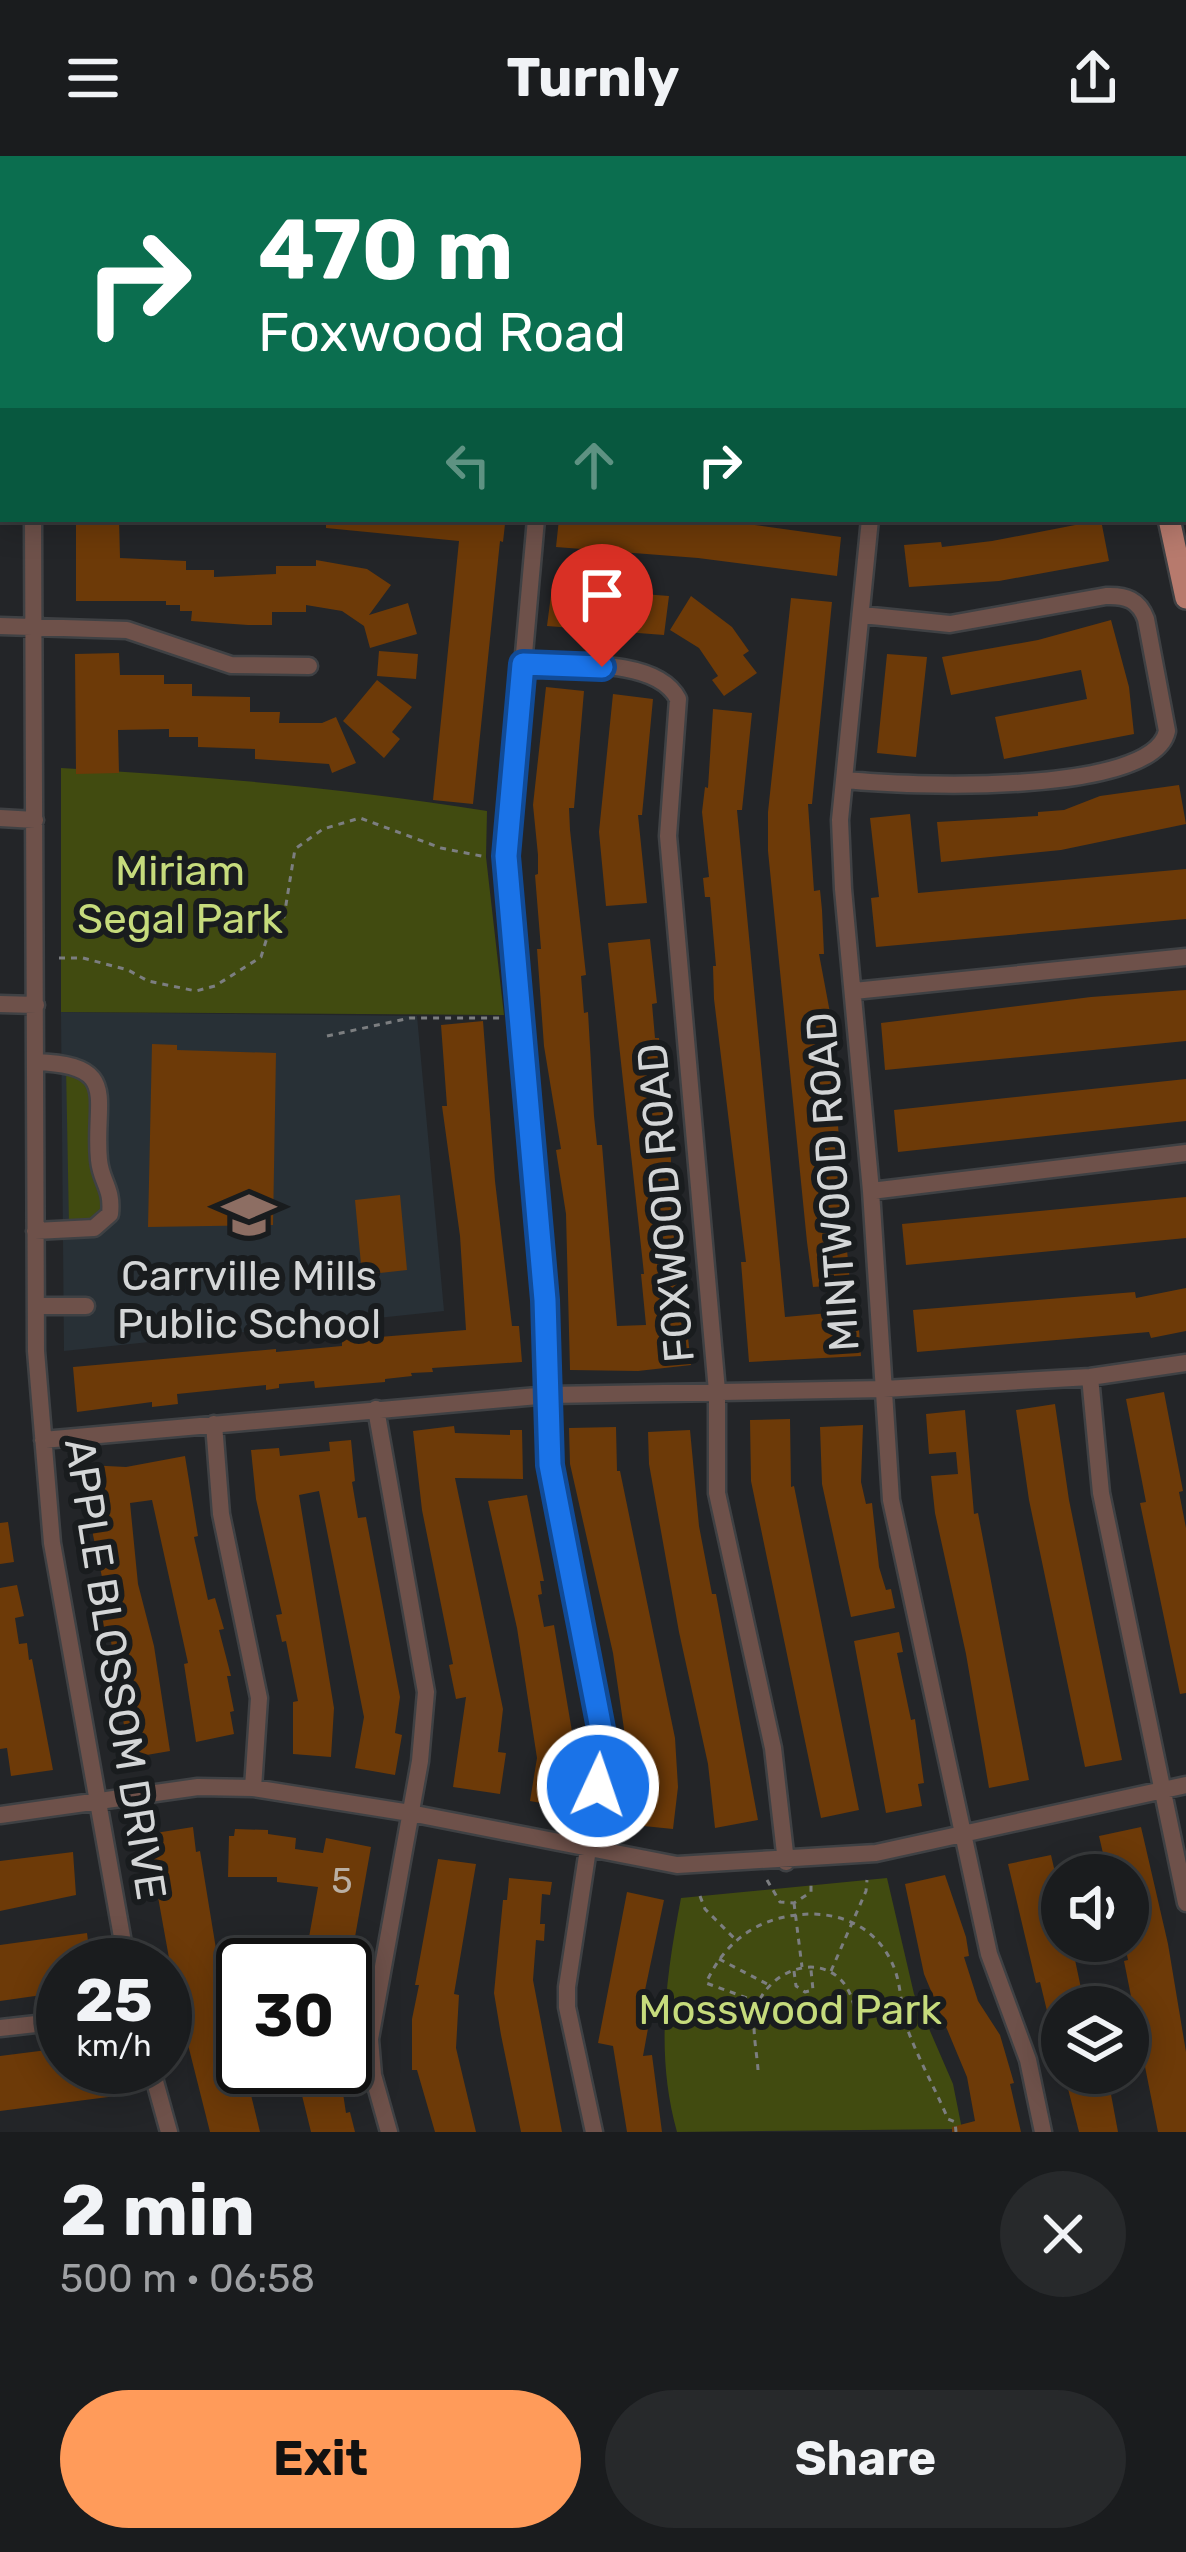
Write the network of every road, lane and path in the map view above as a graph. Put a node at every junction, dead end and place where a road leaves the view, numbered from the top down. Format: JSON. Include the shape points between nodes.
{"nodes":[{"id":1,"x":33,"y":522,"type":"edge"},
{"id":2,"x":536,"y":522,"type":"edge"},
{"id":3,"x":870,"y":522,"type":"edge"},
{"id":4,"x":1170,"y":522,"type":"edge"},
{"id":5,"x":1186,"y":598,"type":"edge"},
{"id":6,"x":862,"y":615,"type":"junction"},
{"id":7,"x":0,"y":626,"type":"edge"},
{"id":8,"x":33,"y":627,"type":"junction"},
{"id":9,"x":523,"y":664,"type":"junction"},
{"id":10,"x":309,"y":666,"type":"dead end"},
{"id":11,"x":847,"y":780,"type":"junction"},
{"id":12,"x":0,"y":818,"type":"edge"},
{"id":13,"x":35,"y":820,"type":"junction"},
{"id":14,"x":486,"y":856,"type":"dead end"},
{"id":15,"x":1186,"y":957,"type":"edge"},
{"id":16,"x":59,"y":958,"type":"dead end"},
{"id":17,"x":854,"y":991,"type":"junction"},
{"id":18,"x":0,"y":1004,"type":"edge"},
{"id":19,"x":36,"y":1005,"type":"junction"},
{"id":20,"x":504,"y":1018,"type":"dead end"},
{"id":21,"x":327,"y":1036,"type":"dead end"},
{"id":22,"x":37,"y":1062,"type":"junction"},
{"id":23,"x":1186,"y":1153,"type":"edge"},
{"id":24,"x":871,"y":1191,"type":"junction"},
{"id":25,"x":34,"y":1231,"type":"junction"},
{"id":26,"x":37,"y":1306,"type":"junction"},
{"id":27,"x":86,"y":1306,"type":"dead end"},
{"id":28,"x":1186,"y":1363,"type":"edge"},
{"id":29,"x":1090,"y":1377,"type":"junction"},
{"id":30,"x":884,"y":1389,"type":"junction"},
{"id":31,"x":717,"y":1391,"type":"junction"},
{"id":32,"x":549,"y":1396,"type":"junction"},
{"id":33,"x":376,"y":1409,"type":"junction"},
{"id":34,"x":214,"y":1424,"type":"junction"},
{"id":35,"x":43,"y":1440,"type":"junction"},
{"id":36,"x":1186,"y":1785,"type":"edge"},
{"id":37,"x":253,"y":1788,"type":"junction"},
{"id":38,"x":1163,"y":1790,"type":"junction"},
{"id":39,"x":98,"y":1801,"type":"junction"},
{"id":40,"x":410,"y":1813,"type":"junction"},
{"id":41,"x":0,"y":1814,"type":"edge"},
{"id":42,"x":963,"y":1835,"type":"junction"},
{"id":43,"x":590,"y":1850,"type":"junction"},
{"id":44,"x":786,"y":1862,"type":"junction"},
{"id":45,"x":767,"y":1880,"type":"dead end"},
{"id":46,"x":866,"y":1880,"type":"dead end"},
{"id":47,"x":811,"y":1885,"type":"dead end"},
{"id":48,"x":700,"y":1896,"type":"dead end"},
{"id":49,"x":794,"y":1903,"type":"junction"},
{"id":50,"x":1186,"y":1903,"type":"edge"},
{"id":51,"x":796,"y":1914,"type":"junction"},
{"id":52,"x":853,"y":1923,"type":"junction"},
{"id":53,"x":122,"y":1938,"type":"edge"},
{"id":54,"x":736,"y":1940,"type":"junction"},
{"id":55,"x":719,"y":1959,"type":"junction"},
{"id":56,"x":802,"y":1969,"type":"junction"},
{"id":57,"x":811,"y":1969,"type":"junction"},
{"id":58,"x":794,"y":1971,"type":"junction"},
{"id":59,"x":831,"y":1972,"type":"junction"},
{"id":60,"x":769,"y":1985,"type":"junction"},
{"id":61,"x":758,"y":2002,"type":"junction"},
{"id":62,"x":36,"y":2024,"type":"edge"},
{"id":63,"x":0,"y":2028,"type":"edge"},
{"id":64,"x":860,"y":2033,"type":"dead end"},
{"id":65,"x":758,"y":2070,"type":"dead end"},
{"id":66,"x":159,"y":2094,"type":"edge"},
{"id":67,"x":170,"y":2132,"type":"edge"},
{"id":68,"x":389,"y":2132,"type":"edge"},
{"id":69,"x":594,"y":2132,"type":"edge"},
{"id":70,"x":956,"y":2132,"type":"edge"},
{"id":71,"x":1043,"y":2132,"type":"edge"}],
"edges":[{"from":1,"to":8,"type":"street","name":"APPLE BLOSSOM DRIVE"},
{"from":2,"to":9,"type":"street"},
{"from":3,"to":6,"type":"street","name":"MINTWOOD ROAD"},
{"from":4,"to":5,"type":"main road"},
{"from":6,"to":11,"type":"street","name":"MINTWOOD ROAD"},
{"from":6,"to":11,"type":"street","via":[[950,624],[1126,597],[1146,619],[1167,731],[1152,756],[1035,782],[974,788]]},
{"from":7,"to":8,"type":"street"},
{"from":8,"to":10,"type":"street","via":[[140,632],[240,667]]},
{"from":8,"to":13,"type":"street","name":"APPLE BLOSSOM DRIVE"},
{"from":9,"to":31,"type":"street","name":"FOXWOOD ROAD","via":[[640,672],[665,682],[678,699],[668,836]]},
{"from":9,"to":32,"type":"street","via":[[506,856]]},
{"from":11,"to":17,"type":"street","name":"MINTWOOD ROAD","via":[[840,820]]},
{"from":12,"to":13,"type":"street"},
{"from":13,"to":19,"type":"street","name":"APPLE BLOSSOM DRIVE"},
{"from":14,"to":16,"type":"path","via":[[360,818],[342,820],[295,849],[284,916],[270,928],[260,957],[214,986],[172,987]]},
{"from":15,"to":17,"type":"street"},
{"from":17,"to":24,"type":"street","name":"MINTWOOD ROAD"},
{"from":18,"to":19,"type":"street"},
{"from":19,"to":22,"type":"street","name":"APPLE BLOSSOM DRIVE"},
{"from":20,"to":21,"type":"path","via":[[410,1018]]},
{"from":22,"to":25,"type":"street","name":"APPLE BLOSSOM DRIVE"},
{"from":22,"to":25,"type":"street","via":[[73,1063],[91,1078],[100,1095],[99,1164],[112,1192],[110,1214],[94,1228]]},
{"from":23,"to":24,"type":"street"},
{"from":24,"to":30,"type":"street","name":"MINTWOOD ROAD"},
{"from":25,"to":26,"type":"street","name":"APPLE BLOSSOM DRIVE"},
{"from":26,"to":27,"type":"street"},
{"from":26,"to":35,"type":"street","name":"APPLE BLOSSOM DRIVE"},
{"from":28,"to":29,"type":"street"},
{"from":29,"to":30,"type":"street"},
{"from":29,"to":38,"type":"street","via":[[1100,1493]]},
{"from":30,"to":31,"type":"street"},
{"from":30,"to":42,"type":"street","name":"MINTWOOD ROAD","via":[[891,1500]]},
{"from":31,"to":32,"type":"street"},
{"from":31,"to":44,"type":"street","name":"FOXWOOD ROAD","via":[[717,1493],[773,1748]]},
{"from":32,"to":33,"type":"street"},
{"from":32,"to":43,"type":"street","via":[[551,1473],[604,1744]]},
{"from":33,"to":34,"type":"street"},
{"from":33,"to":40,"type":"street","via":[[426,1692]]},
{"from":34,"to":35,"type":"street"},
{"from":34,"to":37,"type":"street","via":[[221,1514],[259,1698]]},
{"from":35,"to":39,"type":"street","name":"APPLE BLOSSOM DRIVE","via":[[52,1543]]},
{"from":36,"to":38,"type":"street"},
{"from":37,"to":39,"type":"street"},
{"from":37,"to":40,"type":"street"},
{"from":38,"to":42,"type":"street"},
{"from":38,"to":50,"type":"street"},
{"from":39,"to":41,"type":"street"},
{"from":39,"to":53,"type":"street","name":"APPLE BLOSSOM DRIVE"},
{"from":40,"to":43,"type":"street"},
{"from":40,"to":68,"type":"street","via":[[370,2039]]},
{"from":42,"to":44,"type":"street"},
{"from":42,"to":71,"type":"street","name":"MINTWOOD ROAD"},
{"from":43,"to":44,"type":"street","via":[[677,1865]]},
{"from":43,"to":69,"type":"street","via":[[567,1988]]},
{"from":45,"to":49,"type":"path","via":[[780,1902]]},
{"from":46,"to":52,"type":"path"},
{"from":47,"to":49,"type":"path"},
{"from":48,"to":54,"type":"path"},
{"from":49,"to":51,"type":"path"},
{"from":51,"to":52,"type":"path"},
{"from":51,"to":54,"type":"path"},
{"from":51,"to":56,"type":"path"},
{"from":52,"to":59,"type":"path"},
{"from":52,"to":70,"type":"path","via":[[882,1941],[906,2024]]},
{"from":54,"to":55,"type":"path"},
{"from":55,"to":60,"type":"path"},
{"from":55,"to":61,"type":"path","via":[[706,1983]]},
{"from":56,"to":57,"type":"path"},
{"from":56,"to":58,"type":"path"},
{"from":57,"to":58,"type":"path","via":[[813,1990],[805,1992]]},
{"from":57,"to":59,"type":"path"},
{"from":58,"to":60,"type":"path"},
{"from":59,"to":64,"type":"path","via":[[852,1999]]},
{"from":60,"to":61,"type":"path"},
{"from":61,"to":65,"type":"path"},
{"from":62,"to":63,"type":"street"},
{"from":66,"to":67,"type":"street"}]}
